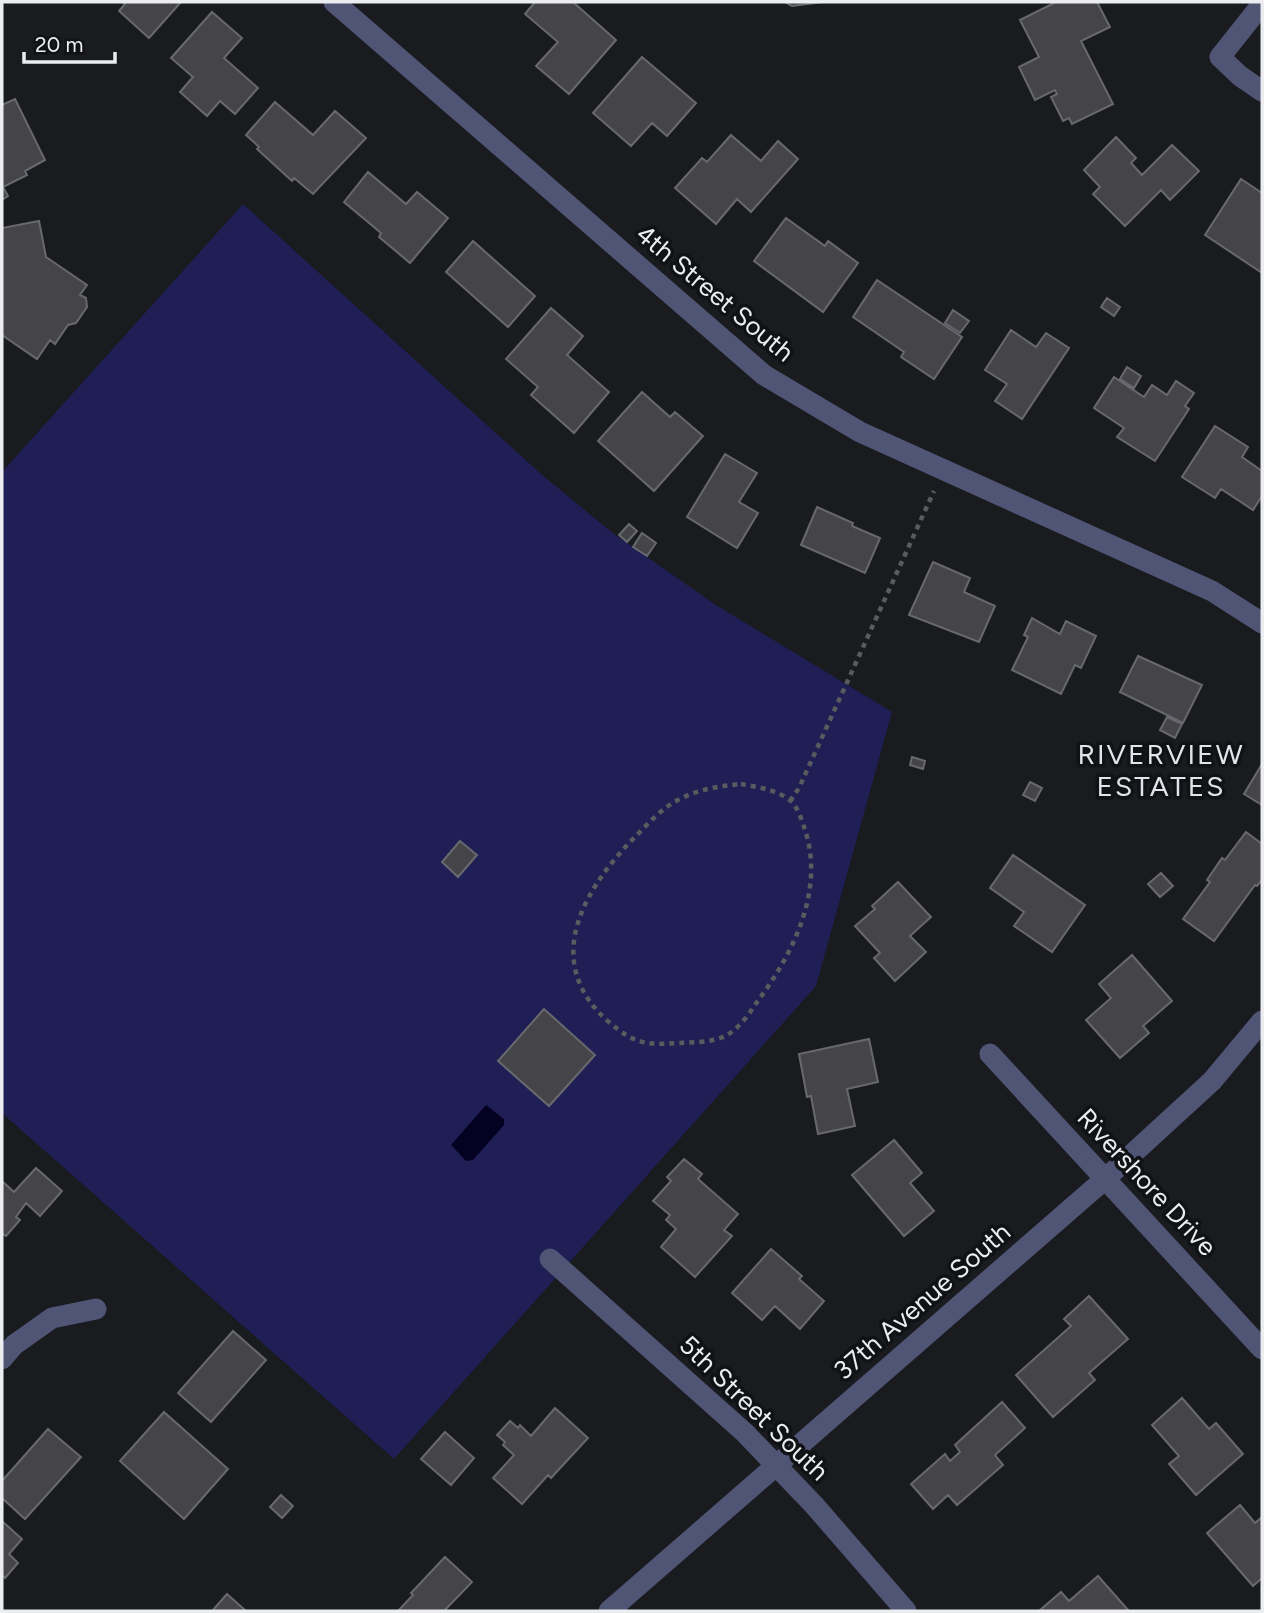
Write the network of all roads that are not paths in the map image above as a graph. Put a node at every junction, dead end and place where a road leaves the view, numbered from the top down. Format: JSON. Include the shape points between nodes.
{"nodes":[{"id":1,"x":334,"y":2,"type":"edge"},
{"id":2,"x":1262,"y":4,"type":"edge"},
{"id":3,"x":1262,"y":91,"type":"edge"},
{"id":4,"x":1262,"y":623,"type":"edge"},
{"id":5,"x":1262,"y":1021,"type":"edge"},
{"id":6,"x":990,"y":1054,"type":"dead end"},
{"id":7,"x":1105,"y":1179,"type":"junction"},
{"id":8,"x":550,"y":1259,"type":"dead end"},
{"id":9,"x":96,"y":1309,"type":"dead end"},
{"id":10,"x":1262,"y":1349,"type":"edge"},
{"id":11,"x":2,"y":1359,"type":"edge"},
{"id":12,"x":776,"y":1465,"type":"junction"},
{"id":13,"x":609,"y":1611,"type":"edge"},
{"id":14,"x":906,"y":1611,"type":"edge"}],
"edges":[{"from":1,"to":4,"type":"street","name":"4th Street South","via":[[764,376],[860,432],[1212,591]]},
{"from":2,"to":3,"type":"street","via":[[1220,57]]},
{"from":5,"to":7,"type":"street","name":"37th Avenue South","via":[[1212,1081]]},
{"from":6,"to":7,"type":"street","name":"Rivershore Drive"},
{"from":7,"to":10,"type":"street","name":"Rivershore Drive"},
{"from":7,"to":12,"type":"street","name":"37th Avenue South"},
{"from":8,"to":12,"type":"street","name":"5th Street South"},
{"from":9,"to":11,"type":"street","via":[[52,1318]]},
{"from":12,"to":13,"type":"street","name":"37th Avenue South"},
{"from":12,"to":14,"type":"street","name":"5th Street South"}]}
